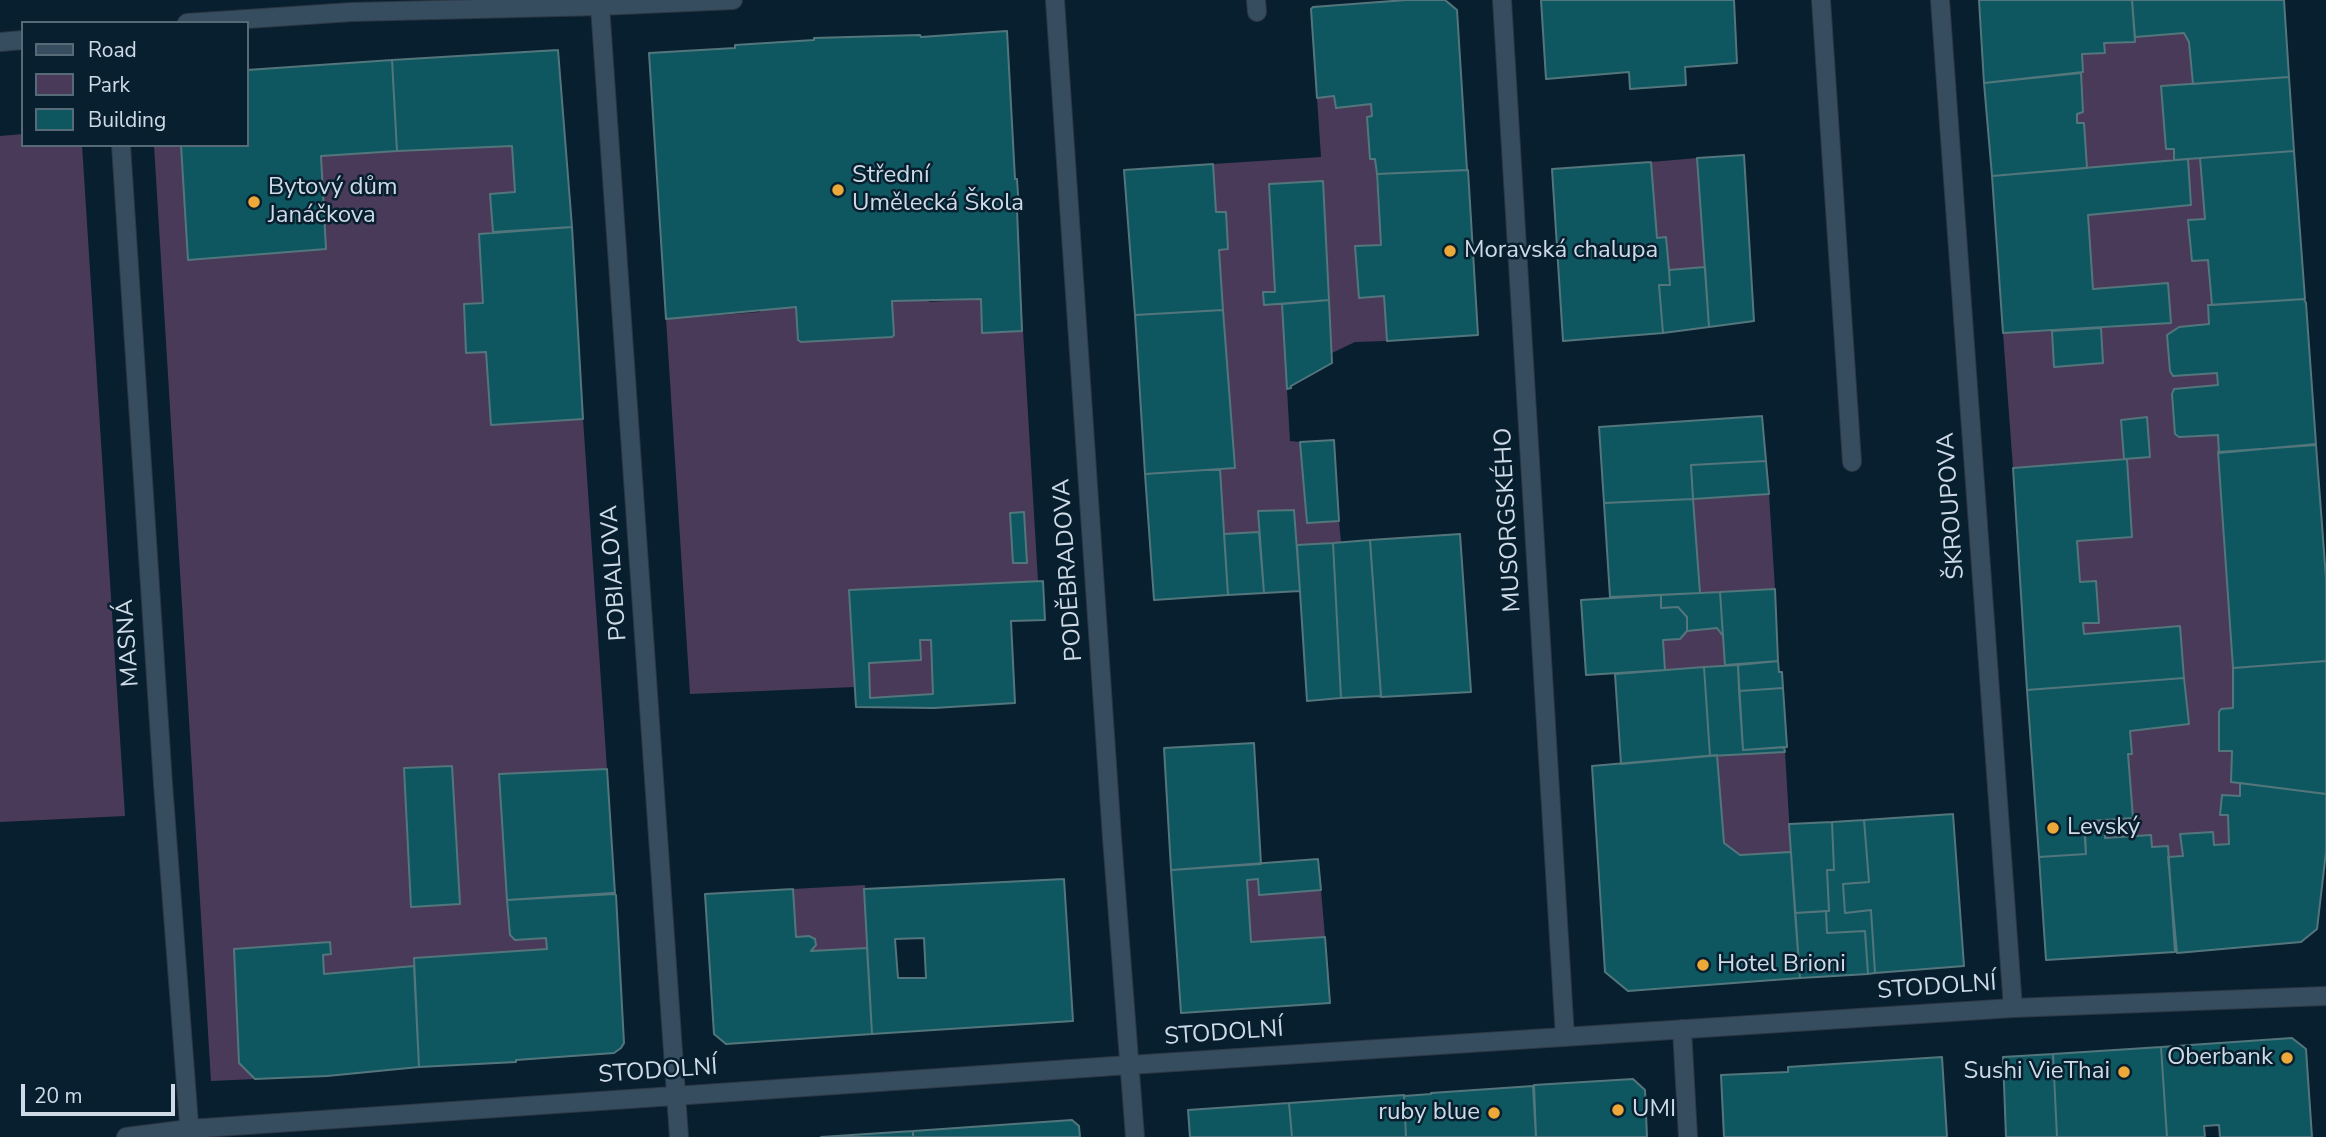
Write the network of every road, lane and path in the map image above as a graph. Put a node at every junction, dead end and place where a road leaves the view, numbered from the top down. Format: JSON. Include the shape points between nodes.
{"nodes":[{"id":1,"x":733,"y":0,"type":"edge"},
{"id":2,"x":1055,"y":0,"type":"edge"},
{"id":3,"x":1502,"y":0,"type":"edge"},
{"id":4,"x":1821,"y":0,"type":"edge"},
{"id":5,"x":1940,"y":0,"type":"edge"},
{"id":6,"x":600,"y":6,"type":"junction"},
{"id":7,"x":307,"y":7,"type":"edge"},
{"id":8,"x":202,"y":21,"type":"edge"},
{"id":9,"x":21,"y":40,"type":"edge"},
{"id":10,"x":0,"y":42,"type":"edge"},
{"id":11,"x":121,"y":147,"type":"edge"},
{"id":12,"x":1852,"y":462,"type":"dead end"},
{"id":13,"x":2326,"y":996,"type":"edge"},
{"id":14,"x":2013,"y":1008,"type":"junction"},
{"id":15,"x":1682,"y":1029,"type":"junction"},
{"id":16,"x":1566,"y":1037,"type":"junction"},
{"id":17,"x":1129,"y":1065,"type":"junction"},
{"id":18,"x":676,"y":1095,"type":"junction"},
{"id":19,"x":189,"y":1133,"type":"edge"},
{"id":20,"x":126,"y":1137,"type":"edge"},
{"id":21,"x":679,"y":1137,"type":"edge"},
{"id":22,"x":1135,"y":1137,"type":"edge"},
{"id":23,"x":1688,"y":1137,"type":"edge"}],
"edges":[{"from":1,"to":6,"type":"street"},
{"from":2,"to":17,"type":"street","name":"PODĚBRADOVA"},
{"from":3,"to":16,"type":"street","name":"MUSORGSKÉHO"},
{"from":4,"to":12,"type":"street"},
{"from":5,"to":14,"type":"street","name":"ŠKROUPOVA"},
{"from":6,"to":7,"type":"street"},
{"from":6,"to":18,"type":"street","name":"POBIALOVA"},
{"from":7,"to":8,"type":"street"},
{"from":9,"to":10,"type":"street"},
{"from":11,"to":19,"type":"street","name":"MASNÁ"},
{"from":13,"to":14,"type":"street","name":"STODOLNÍ"},
{"from":14,"to":15,"type":"street","name":"STODOLNÍ"},
{"from":15,"to":16,"type":"street","name":"STODOLNÍ"},
{"from":15,"to":23,"type":"street"},
{"from":16,"to":17,"type":"street","name":"STODOLNÍ"},
{"from":17,"to":18,"type":"street","name":"STODOLNÍ"},
{"from":17,"to":22,"type":"street","name":"PODĚBRADOVA"},
{"from":18,"to":19,"type":"street","name":"STODOLNÍ"},
{"from":18,"to":21,"type":"street","name":"POBIALOVA"},
{"from":19,"to":20,"type":"street","name":"STODOLNÍ"}]}
